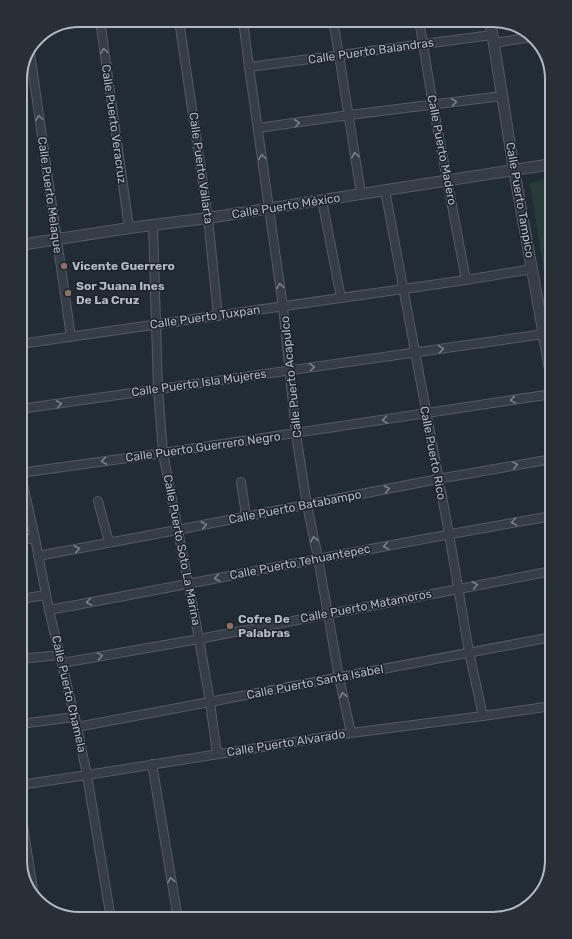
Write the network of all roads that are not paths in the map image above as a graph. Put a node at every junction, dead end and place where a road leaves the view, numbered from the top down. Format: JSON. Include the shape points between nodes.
{"nodes":[{"id":1,"x":101,"y":27,"type":"edge"},
{"id":2,"x":180,"y":27,"type":"edge"},
{"id":3,"x":244,"y":27,"type":"edge"},
{"id":4,"x":334,"y":27,"type":"edge"},
{"id":5,"x":420,"y":27,"type":"edge"},
{"id":6,"x":491,"y":27,"type":"edge"},
{"id":7,"x":524,"y":37,"type":"edge"},
{"id":8,"x":493,"y":39,"type":"junction"},
{"id":9,"x":423,"y":44,"type":"junction"},
{"id":10,"x":339,"y":55,"type":"junction"},
{"id":11,"x":31,"y":59,"type":"edge"},
{"id":12,"x":249,"y":67,"type":"junction"},
{"id":13,"x":502,"y":96,"type":"junction"},
{"id":14,"x":433,"y":105,"type":"junction"},
{"id":15,"x":349,"y":115,"type":"junction"},
{"id":16,"x":258,"y":128,"type":"junction"},
{"id":17,"x":545,"y":165,"type":"edge"},
{"id":18,"x":514,"y":170,"type":"junction"},
{"id":19,"x":447,"y":181,"type":"junction"},
{"id":20,"x":385,"y":190,"type":"junction"},
{"id":21,"x":361,"y":194,"type":"junction"},
{"id":22,"x":322,"y":200,"type":"junction"},
{"id":23,"x":269,"y":208,"type":"junction"},
{"id":24,"x":208,"y":218,"type":"junction"},
{"id":25,"x":153,"y":225,"type":"junction"},
{"id":26,"x":128,"y":228,"type":"junction"},
{"id":27,"x":57,"y":240,"type":"junction"},
{"id":28,"x":27,"y":245,"type":"edge"},
{"id":29,"x":532,"y":269,"type":"junction"},
{"id":30,"x":466,"y":280,"type":"junction"},
{"id":31,"x":403,"y":289,"type":"junction"},
{"id":32,"x":341,"y":298,"type":"junction"},
{"id":33,"x":283,"y":307,"type":"junction"},
{"id":34,"x":218,"y":316,"type":"junction"},
{"id":35,"x":156,"y":324,"type":"junction"},
{"id":36,"x":544,"y":334,"type":"junction"},
{"id":37,"x":71,"y":337,"type":"junction"},
{"id":38,"x":545,"y":340,"type":"edge"},
{"id":39,"x":27,"y":343,"type":"edge"},
{"id":40,"x":415,"y":353,"type":"junction"},
{"id":41,"x":290,"y":370,"type":"junction"},
{"id":42,"x":158,"y":389,"type":"junction"},
{"id":43,"x":545,"y":395,"type":"edge"},
{"id":44,"x":27,"y":408,"type":"edge"},
{"id":45,"x":426,"y":414,"type":"junction"},
{"id":46,"x":296,"y":434,"type":"junction"},
{"id":47,"x":163,"y":453,"type":"junction"},
{"id":48,"x":545,"y":460,"type":"edge"},
{"id":49,"x":27,"y":471,"type":"edge"},
{"id":50,"x":438,"y":479,"type":"junction"},
{"id":51,"x":241,"y":482,"type":"dead end"},
{"id":52,"x":98,"y":501,"type":"dead end"},
{"id":53,"x":27,"y":503,"type":"edge"},
{"id":54,"x":308,"y":505,"type":"junction"},
{"id":55,"x":246,"y":516,"type":"junction"},
{"id":56,"x":545,"y":517,"type":"edge"},
{"id":57,"x":177,"y":530,"type":"junction"},
{"id":58,"x":449,"y":534,"type":"junction"},
{"id":59,"x":35,"y":538,"type":"junction"},
{"id":60,"x":27,"y":539,"type":"edge"},
{"id":61,"x":109,"y":542,"type":"junction"},
{"id":62,"x":38,"y":556,"type":"junction"},
{"id":63,"x":318,"y":558,"type":"junction"},
{"id":64,"x":545,"y":572,"type":"edge"},
{"id":65,"x":188,"y":584,"type":"junction"},
{"id":66,"x":458,"y":589,"type":"junction"},
{"id":67,"x":46,"y":595,"type":"junction"},
{"id":68,"x":27,"y":598,"type":"edge"},
{"id":69,"x":49,"y":610,"type":"junction"},
{"id":70,"x":328,"y":613,"type":"junction"},
{"id":71,"x":545,"y":637,"type":"edge"},
{"id":72,"x":199,"y":639,"type":"junction"},
{"id":73,"x":469,"y":652,"type":"junction"},
{"id":74,"x":27,"y":659,"type":"edge"},
{"id":75,"x":61,"y":659,"type":"junction"},
{"id":76,"x":339,"y":677,"type":"junction"},
{"id":77,"x":210,"y":702,"type":"junction"},
{"id":78,"x":545,"y":707,"type":"edge"},
{"id":79,"x":482,"y":716,"type":"junction"},
{"id":80,"x":75,"y":717,"type":"junction"},
{"id":81,"x":27,"y":723,"type":"edge"},
{"id":82,"x":77,"y":727,"type":"junction"},
{"id":83,"x":351,"y":733,"type":"junction"},
{"id":84,"x":217,"y":754,"type":"junction"},
{"id":85,"x":152,"y":764,"type":"junction"},
{"id":86,"x":87,"y":775,"type":"junction"},
{"id":87,"x":27,"y":784,"type":"edge"},
{"id":88,"x":27,"y":851,"type":"edge"},
{"id":89,"x":32,"y":883,"type":"edge"},
{"id":90,"x":110,"y":912,"type":"edge"},
{"id":91,"x":177,"y":912,"type":"edge"}],
"edges":[{"from":26,"to":1,"type":"street","name":"Calle Puerto Veracruz","one_way":true},
{"from":2,"to":24,"type":"street","name":"Calle Puerto Vallarta"},
{"from":3,"to":12,"type":"street","name":"Calle Puerto Acapulco"},
{"from":4,"to":10,"type":"street"},
{"from":5,"to":9,"type":"street","name":"Calle Puerto Madero"},
{"from":6,"to":8,"type":"street","name":"Calle Puerto Tampico"},
{"from":7,"to":8,"type":"street","name":"Calle Puerto Balandras"},
{"from":8,"to":9,"type":"street","name":"Calle Puerto Balandras"},
{"from":8,"to":13,"type":"street","name":"Calle Puerto Tampico"},
{"from":9,"to":10,"type":"street","name":"Calle Puerto Balandras"},
{"from":9,"to":14,"type":"street","name":"Calle Puerto Madero"},
{"from":10,"to":12,"type":"street","name":"Calle Puerto Balandras"},
{"from":10,"to":15,"type":"street"},
{"from":27,"to":11,"type":"street","name":"Calle Puerto Melaque","one_way":true},
{"from":12,"to":16,"type":"street","name":"Calle Puerto Acapulco"},
{"from":14,"to":13,"type":"street","one_way":true},
{"from":13,"to":18,"type":"street","name":"Calle Puerto Tampico"},
{"from":14,"to":15,"type":"street"},
{"from":14,"to":19,"type":"street","name":"Calle Puerto Madero"},
{"from":16,"to":15,"type":"street","one_way":true},
{"from":21,"to":15,"type":"street","one_way":true},
{"from":23,"to":16,"type":"street","name":"Calle Puerto Acapulco","one_way":true},
{"from":17,"to":18,"type":"street","name":"Calle Puerto México"},
{"from":18,"to":19,"type":"street","name":"Calle Puerto México"},
{"from":18,"to":29,"type":"street","name":"Calle Puerto Tampico"},
{"from":19,"to":20,"type":"street","name":"Calle Puerto México"},
{"from":19,"to":30,"type":"street","name":"Calle Puerto Madero"},
{"from":20,"to":21,"type":"street","name":"Calle Puerto México"},
{"from":20,"to":31,"type":"street","name":"Calle Puerto Rico"},
{"from":21,"to":22,"type":"street","name":"Calle Puerto México"},
{"from":22,"to":23,"type":"street","name":"Calle Puerto México"},
{"from":22,"to":32,"type":"street"},
{"from":23,"to":24,"type":"street","name":"Calle Puerto México"},
{"from":33,"to":23,"type":"street","name":"Calle Puerto Acapulco","one_way":true},
{"from":24,"to":25,"type":"street","name":"Calle Puerto México"},
{"from":24,"to":34,"type":"street","name":"Calle Puerto Vallarta"},
{"from":25,"to":26,"type":"street","name":"Calle Puerto México"},
{"from":25,"to":35,"type":"street","name":"Calle Puerto Soto La Marina"},
{"from":26,"to":27,"type":"street","name":"Calle Puerto México"},
{"from":27,"to":28,"type":"street","name":"Calle Puerto México"},
{"from":27,"to":37,"type":"street","name":"Calle Puerto Melaque"},
{"from":29,"to":30,"type":"street","name":"Calle Puerto Tuxpan"},
{"from":29,"to":36,"type":"street","name":"Calle Puerto Tampico"},
{"from":30,"to":31,"type":"street","name":"Calle Puerto Tuxpan"},
{"from":31,"to":32,"type":"street","name":"Calle Puerto Tuxpan"},
{"from":31,"to":40,"type":"street","name":"Calle Puerto Rico"},
{"from":32,"to":33,"type":"street","name":"Calle Puerto Tuxpan"},
{"from":33,"to":34,"type":"street","name":"Calle Puerto Tuxpan"},
{"from":33,"to":41,"type":"street","name":"Calle Puerto Acapulco"},
{"from":34,"to":35,"type":"street","name":"Calle Puerto Tuxpan"},
{"from":35,"to":37,"type":"street","name":"Calle Puerto Tuxpan"},
{"from":35,"to":42,"type":"street","name":"Calle Puerto Soto La Marina"},
{"from":36,"to":38,"type":"street","name":"Calle Puerto Tampico"},
{"from":40,"to":36,"type":"street","name":"Calle Puerto Isla Mujeres","one_way":true},
{"from":37,"to":39,"type":"street","name":"Calle Puerto Tuxpan"},
{"from":41,"to":40,"type":"street","name":"Calle Puerto Isla Mujeres","one_way":true},
{"from":40,"to":45,"type":"street","name":"Calle Puerto Rico"},
{"from":41,"to":42,"type":"street","name":"Calle Puerto Isla Mujeres"},
{"from":41,"to":46,"type":"street","name":"Calle Puerto Acapulco"},
{"from":44,"to":42,"type":"street","name":"Calle Puerto Isla Mujeres","one_way":true},
{"from":42,"to":47,"type":"street","name":"Calle Puerto Soto La Marina"},
{"from":43,"to":45,"type":"street","name":"Calle Puerto Guerrero Negro","one_way":true},
{"from":45,"to":46,"type":"street","name":"Calle Puerto Guerrero Negro","one_way":true},
{"from":45,"to":50,"type":"street","name":"Calle Puerto Rico"},
{"from":46,"to":47,"type":"street","name":"Calle Puerto Guerrero Negro"},
{"from":46,"to":54,"type":"street","name":"Calle Puerto Acapulco"},
{"from":47,"to":49,"type":"street","name":"Calle Puerto Guerrero Negro","one_way":true},
{"from":47,"to":57,"type":"street","name":"Calle Puerto Soto La Marina"},
{"from":50,"to":48,"type":"street","name":"Calle Puerto Batabampo","one_way":true},
{"from":54,"to":50,"type":"street","name":"Calle Puerto Batabampo","one_way":true},
{"from":50,"to":58,"type":"street","name":"Calle Puerto Rico"},
{"from":51,"to":55,"type":"street"},
{"from":52,"to":61,"type":"street"},
{"from":53,"to":59,"type":"street","name":"Calle Puerto Chamela"},
{"from":54,"to":55,"type":"street","name":"Calle Puerto Batabampo"},
{"from":63,"to":54,"type":"street","name":"Calle Puerto Acapulco","one_way":true},
{"from":57,"to":55,"type":"street","name":"Calle Puerto Batabampo","one_way":true},
{"from":56,"to":58,"type":"street","name":"Calle Puerto Tehuantepec","one_way":true},
{"from":57,"to":61,"type":"street","name":"Calle Puerto Batabampo"},
{"from":57,"to":65,"type":"street","name":"Calle Puerto Soto La Marina"},
{"from":58,"to":63,"type":"street","name":"Calle Puerto Tehuantepec","one_way":true},
{"from":58,"to":66,"type":"street","name":"Calle Puerto Rico"},
{"from":59,"to":60,"type":"street"},
{"from":59,"to":62,"type":"street","name":"Calle Puerto Chamela"},
{"from":62,"to":61,"type":"street","name":"Calle Puerto Batabampo","one_way":true},
{"from":62,"to":67,"type":"street","name":"Calle Puerto Chamela"},
{"from":63,"to":65,"type":"street","name":"Calle Puerto Tehuantepec","one_way":true},
{"from":63,"to":70,"type":"street","name":"Calle Puerto Acapulco"},
{"from":66,"to":64,"type":"street","name":"Calle Puerto Matamoros","one_way":true},
{"from":65,"to":69,"type":"street","name":"Calle Puerto Tehuantepec","one_way":true},
{"from":65,"to":72,"type":"street","name":"Calle Puerto Soto La Marina"},
{"from":66,"to":70,"type":"street","name":"Calle Puerto Matamoros"},
{"from":66,"to":73,"type":"street","name":"Calle Puerto Rico"},
{"from":67,"to":68,"type":"street"},
{"from":67,"to":69,"type":"street","name":"Calle Puerto Chamela"},
{"from":69,"to":75,"type":"street","name":"Calle Puerto Chamela"},
{"from":70,"to":72,"type":"street","name":"Calle Puerto Matamoros"},
{"from":70,"to":76,"type":"street","name":"Calle Puerto Acapulco"},
{"from":71,"to":73,"type":"street","name":"Calle Puerto Santa Isabel"},
{"from":75,"to":72,"type":"street","name":"Calle Puerto Matamoros","one_way":true},
{"from":72,"to":77,"type":"street","name":"Calle Puerto Soto La Marina"},
{"from":73,"to":76,"type":"street","name":"Calle Puerto Santa Isabel"},
{"from":73,"to":79,"type":"street","name":"Calle Puerto Rico"},
{"from":74,"to":75,"type":"street","name":"Calle Puerto Matamoros"},
{"from":75,"to":80,"type":"street","name":"Calle Puerto Chamela"},
{"from":76,"to":77,"type":"street","name":"Calle Puerto Santa Isabel"},
{"from":83,"to":76,"type":"street","name":"Calle Puerto Acapulco","one_way":true},
{"from":77,"to":82,"type":"street","name":"Calle Puerto Santa Isabel"},
{"from":77,"to":84,"type":"street","name":"Calle Puerto Soto La Marina"},
{"from":78,"to":79,"type":"street","name":"Calle Puerto Alvarado"},
{"from":79,"to":83,"type":"street","name":"Calle Puerto Alvarado"},
{"from":80,"to":81,"type":"street"},
{"from":80,"to":82,"type":"street","name":"Calle Puerto Chamela"},
{"from":82,"to":86,"type":"street","name":"Calle Puerto Chamela"},
{"from":83,"to":84,"type":"street","name":"Calle Puerto Alvarado"},
{"from":84,"to":85,"type":"street","name":"Calle Puerto Alvarado"},
{"from":85,"to":86,"type":"street","name":"Calle Puerto Alvarado"},
{"from":91,"to":85,"type":"street","one_way":true},
{"from":86,"to":87,"type":"street","name":"Calle Puerto Alvarado"},
{"from":86,"to":90,"type":"street","name":"Calle Puerto Chamela"},
{"from":88,"to":89,"type":"street"}]}
